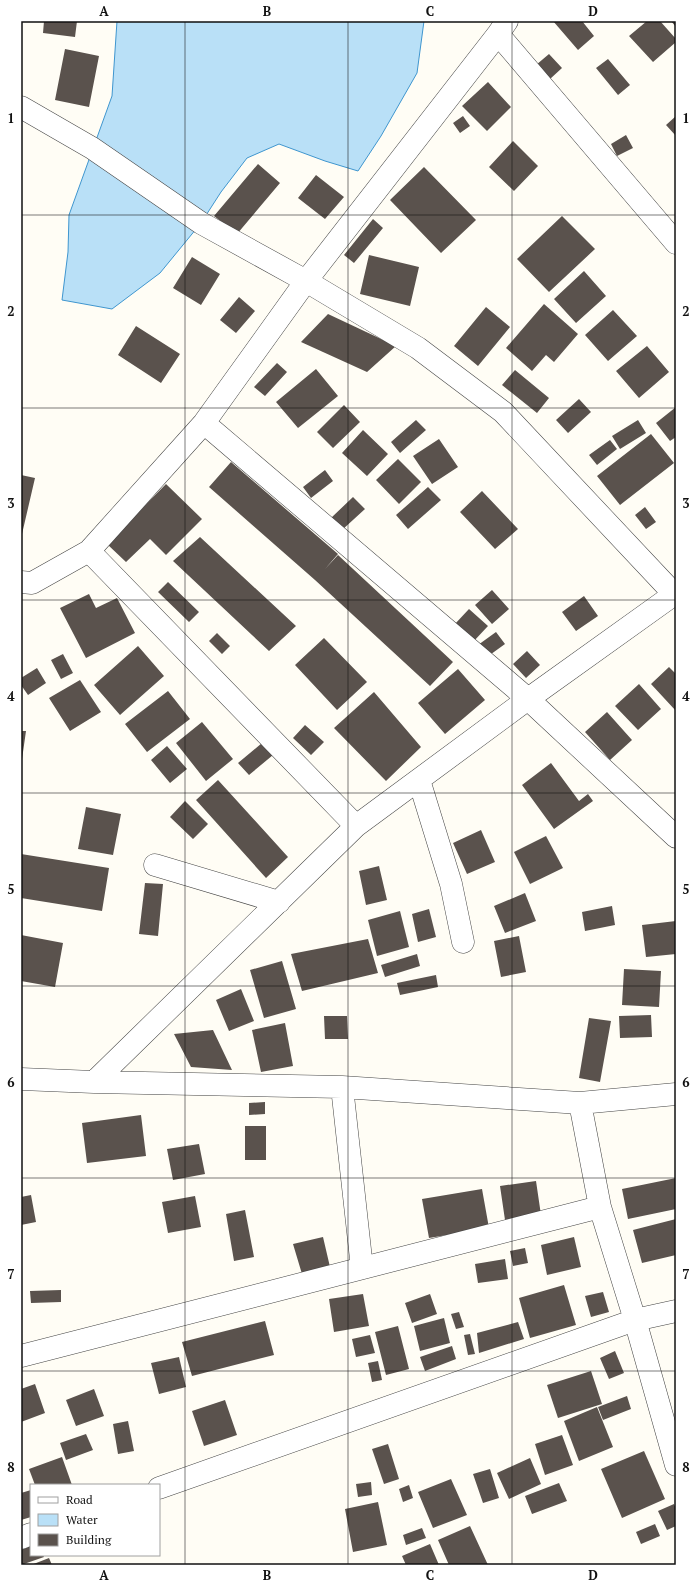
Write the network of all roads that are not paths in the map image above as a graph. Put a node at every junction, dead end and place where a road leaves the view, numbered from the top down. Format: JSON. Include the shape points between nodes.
{"nodes":[{"id":1,"x":503,"y":28,"type":"edge"},
{"id":2,"x":21,"y":106,"type":"edge"},
{"id":3,"x":676,"y":243,"type":"edge"},
{"id":4,"x":306,"y":281,"type":"junction"},
{"id":5,"x":204,"y":423,"type":"junction"},
{"id":6,"x":89,"y":551,"type":"junction"},
{"id":7,"x":21,"y":582,"type":"edge"},
{"id":8,"x":675,"y":595,"type":"edge"},
{"id":9,"x":528,"y":700,"type":"junction"},
{"id":10,"x":419,"y":780,"type":"junction"},
{"id":11,"x":356,"y":826,"type":"junction"},
{"id":12,"x":676,"y":837,"type":"edge"},
{"id":13,"x":155,"y":865,"type":"dead end"},
{"id":14,"x":279,"y":902,"type":"junction"},
{"id":15,"x":463,"y":942,"type":"dead end"},
{"id":16,"x":21,"y":1079,"type":"edge"},
{"id":17,"x":94,"y":1082,"type":"junction"},
{"id":18,"x":342,"y":1087,"type":"junction"},
{"id":19,"x":676,"y":1094,"type":"edge"},
{"id":20,"x":580,"y":1103,"type":"junction"},
{"id":21,"x":600,"y":1207,"type":"junction"},
{"id":22,"x":362,"y":1268,"type":"junction"},
{"id":23,"x":676,"y":1311,"type":"edge"},
{"id":24,"x":635,"y":1320,"type":"junction"},
{"id":25,"x":21,"y":1356,"type":"edge"},
{"id":26,"x":676,"y":1465,"type":"edge"},
{"id":27,"x":160,"y":1488,"type":"edge"}],
"edges":[{"from":1,"to":3,"type":"street"},
{"from":1,"to":4,"type":"street"},
{"from":2,"to":4,"type":"street","via":[[92,148],[201,223]]},
{"from":4,"to":5,"type":"street"},
{"from":4,"to":8,"type":"street","via":[[418,348],[504,412]]},
{"from":5,"to":6,"type":"street"},
{"from":5,"to":9,"type":"street"},
{"from":6,"to":7,"type":"street","via":[[32,583]]},
{"from":6,"to":11,"type":"street"},
{"from":8,"to":9,"type":"street"},
{"from":9,"to":10,"type":"street"},
{"from":9,"to":12,"type":"street"},
{"from":10,"to":11,"type":"street"},
{"from":10,"to":15,"type":"street","via":[[450,884]]},
{"from":11,"to":14,"type":"street"},
{"from":13,"to":14,"type":"street"},
{"from":14,"to":17,"type":"street"},
{"from":16,"to":17,"type":"street"},
{"from":17,"to":18,"type":"street"},
{"from":18,"to":20,"type":"street"},
{"from":18,"to":22,"type":"street"},
{"from":19,"to":20,"type":"street"},
{"from":20,"to":21,"type":"street"},
{"from":21,"to":22,"type":"street"},
{"from":21,"to":24,"type":"street"},
{"from":22,"to":25,"type":"street"},
{"from":23,"to":24,"type":"street"},
{"from":24,"to":26,"type":"street"},
{"from":24,"to":27,"type":"street"}]}
